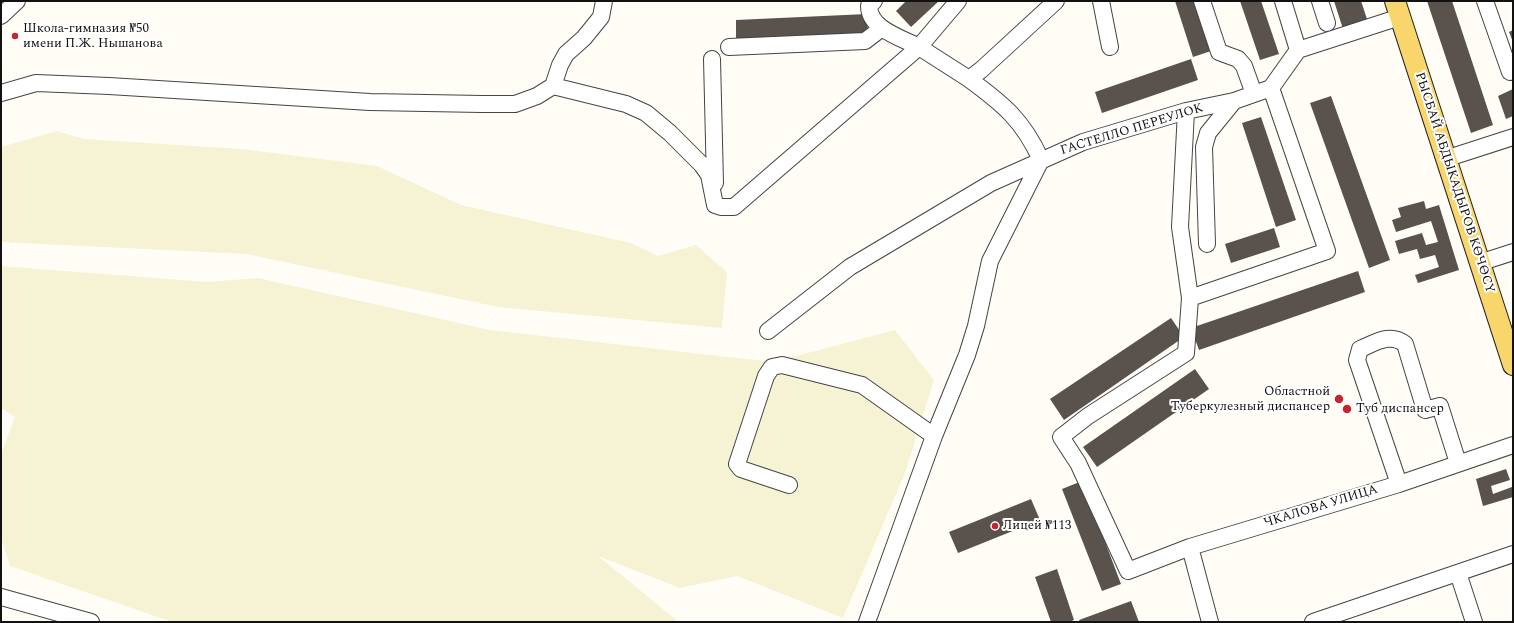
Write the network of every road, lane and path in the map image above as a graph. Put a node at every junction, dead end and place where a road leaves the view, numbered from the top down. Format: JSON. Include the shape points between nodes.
{"nodes":[{"id":1,"x":17,"y":1,"type":"edge"},
{"id":2,"x":604,"y":1,"type":"edge"},
{"id":3,"x":874,"y":1,"type":"edge"},
{"id":4,"x":958,"y":1,"type":"edge"},
{"id":5,"x":1056,"y":1,"type":"edge"},
{"id":6,"x":1101,"y":1,"type":"edge"},
{"id":7,"x":1202,"y":1,"type":"edge"},
{"id":8,"x":1283,"y":1,"type":"edge"},
{"id":9,"x":1320,"y":1,"type":"edge"},
{"id":10,"x":1485,"y":1,"type":"edge"},
{"id":11,"x":1398,"y":9,"type":"edge"},
{"id":12,"x":1,"y":16,"type":"edge"},
{"id":13,"x":1327,"y":23,"type":"dead end"},
{"id":14,"x":882,"y":28,"type":"junction"},
{"id":15,"x":729,"y":46,"type":"dead end"},
{"id":16,"x":919,"y":47,"type":"junction"},
{"id":17,"x":1110,"y":47,"type":"dead end"},
{"id":18,"x":1298,"y":50,"type":"junction"},
{"id":19,"x":712,"y":59,"type":"dead end"},
{"id":20,"x":1510,"y":72,"type":"dead end"},
{"id":21,"x":969,"y":79,"type":"junction"},
{"id":22,"x":554,"y":86,"type":"junction"},
{"id":23,"x":1270,"y":88,"type":"junction"},
{"id":24,"x":1,"y":93,"type":"edge"},
{"id":25,"x":1254,"y":94,"type":"junction"},
{"id":26,"x":1234,"y":101,"type":"junction"},
{"id":27,"x":1186,"y":111,"type":"junction"},
{"id":28,"x":1513,"y":137,"type":"edge"},
{"id":29,"x":1445,"y":159,"type":"junction"},
{"id":30,"x":1041,"y":160,"type":"junction"},
{"id":31,"x":715,"y":205,"type":"junction"},
{"id":32,"x":1207,"y":244,"type":"dead end"},
{"id":33,"x":1513,"y":252,"type":"edge"},
{"id":34,"x":1479,"y":263,"type":"junction"},
{"id":35,"x":1190,"y":298,"type":"junction"},
{"id":36,"x":768,"y":331,"type":"dead end"},
{"id":37,"x":1513,"y":365,"type":"edge"},
{"id":38,"x":934,"y":436,"type":"junction"},
{"id":39,"x":1513,"y":445,"type":"edge"},
{"id":40,"x":1458,"y":463,"type":"junction"},
{"id":41,"x":1399,"y":484,"type":"junction"},
{"id":42,"x":789,"y":485,"type":"dead end"},
{"id":43,"x":1190,"y":547,"type":"junction"},
{"id":44,"x":1513,"y":554,"type":"edge"},
{"id":45,"x":1458,"y":573,"type":"junction"},
{"id":46,"x":1,"y":597,"type":"edge"},
{"id":47,"x":91,"y":622,"type":"edge"},
{"id":48,"x":867,"y":622,"type":"edge"},
{"id":49,"x":1210,"y":622,"type":"edge"},
{"id":50,"x":1313,"y":622,"type":"edge"},
{"id":51,"x":1474,"y":622,"type":"edge"}],
"edges":[{"from":1,"to":12,"type":"street"},
{"from":2,"to":22,"type":"street","via":[[601,17],[588,35],[566,54]]},
{"from":3,"to":14,"type":"street","via":[[869,10],[875,22]]},
{"from":4,"to":16,"type":"street"},
{"from":5,"to":21,"type":"street"},
{"from":6,"to":17,"type":"street"},
{"from":7,"to":25,"type":"street","via":[[1219,52],[1238,59],[1244,66]]},
{"from":8,"to":18,"type":"street"},
{"from":9,"to":13,"type":"street"},
{"from":10,"to":20,"type":"street"},
{"from":11,"to":18,"type":"street"},
{"from":11,"to":29,"type":"main road","name":"РЫСБАЙ АБДЫКАДЫРОВ КӨЧӨСҮ"},
{"from":14,"to":15,"type":"street","via":[[865,41]]},
{"from":14,"to":16,"type":"street"},
{"from":16,"to":21,"type":"street"},
{"from":16,"to":31,"type":"street","via":[[734,207]]},
{"from":18,"to":23,"type":"street"},
{"from":19,"to":31,"type":"street"},
{"from":21,"to":30,"type":"street","via":[[1001,102],[1014,115]]},
{"from":22,"to":24,"type":"street","via":[[515,104],[370,102],[131,87],[36,84]]},
{"from":22,"to":31,"type":"street","via":[[626,104],[646,113],[702,165],[709,175]]},
{"from":23,"to":25,"type":"street","name":"ГАСТЕЛЛО ПЕРЕУЛОК"},
{"from":23,"to":35,"type":"street","via":[[1327,251]]},
{"from":25,"to":26,"type":"street","name":"ГАСТЕЛЛО ПЕРЕУЛОК"},
{"from":26,"to":27,"type":"street","name":"ГАСТЕЛЛО ПЕРЕУЛОК"},
{"from":26,"to":32,"type":"street","via":[[1208,133],[1204,147]]},
{"from":27,"to":30,"type":"street","name":"ГАСТЕЛЛО ПЕРЕУЛОК","via":[[1083,142]]},
{"from":27,"to":35,"type":"street","via":[[1180,228]]},
{"from":28,"to":29,"type":"street"},
{"from":29,"to":34,"type":"main road","name":"РЫСБАЙ АБДЫКАДЫРОВ КӨЧӨСҮ"},
{"from":30,"to":36,"type":"street","name":"ГАСТЕЛЛО ПЕРЕУЛОК","via":[[958,202],[850,267]]},
{"from":30,"to":38,"type":"street","via":[[990,261],[967,355]]},
{"from":33,"to":34,"type":"street"},
{"from":34,"to":37,"type":"main road","name":"РЫСБАЙ АБДЫКАДЫРОВ КӨЧӨСҮ"},
{"from":35,"to":43,"type":"street","name":"ЧКАЛОВА УЛИЦА","via":[[1186,353],[1088,416],[1061,437],[1078,463],[1128,571]]},
{"from":38,"to":42,"type":"street","via":[[862,384],[782,365],[772,367],[766,376],[737,464],[741,469]]},
{"from":38,"to":48,"type":"street"},
{"from":39,"to":40,"type":"street","name":"ЧКАЛОВА УЛИЦА"},
{"from":40,"to":41,"type":"street","name":"ЧКАЛОВА УЛИЦА"},
{"from":40,"to":41,"type":"street","via":[[1440,406],[1425,410],[1405,344],[1398,339],[1389,338],[1360,349],[1357,360]]},
{"from":41,"to":43,"type":"street","name":"ЧКАЛОВА УЛИЦА"},
{"from":43,"to":49,"type":"street"},
{"from":44,"to":45,"type":"street"},
{"from":45,"to":50,"type":"street"},
{"from":45,"to":51,"type":"street"},
{"from":46,"to":47,"type":"street"}]}
